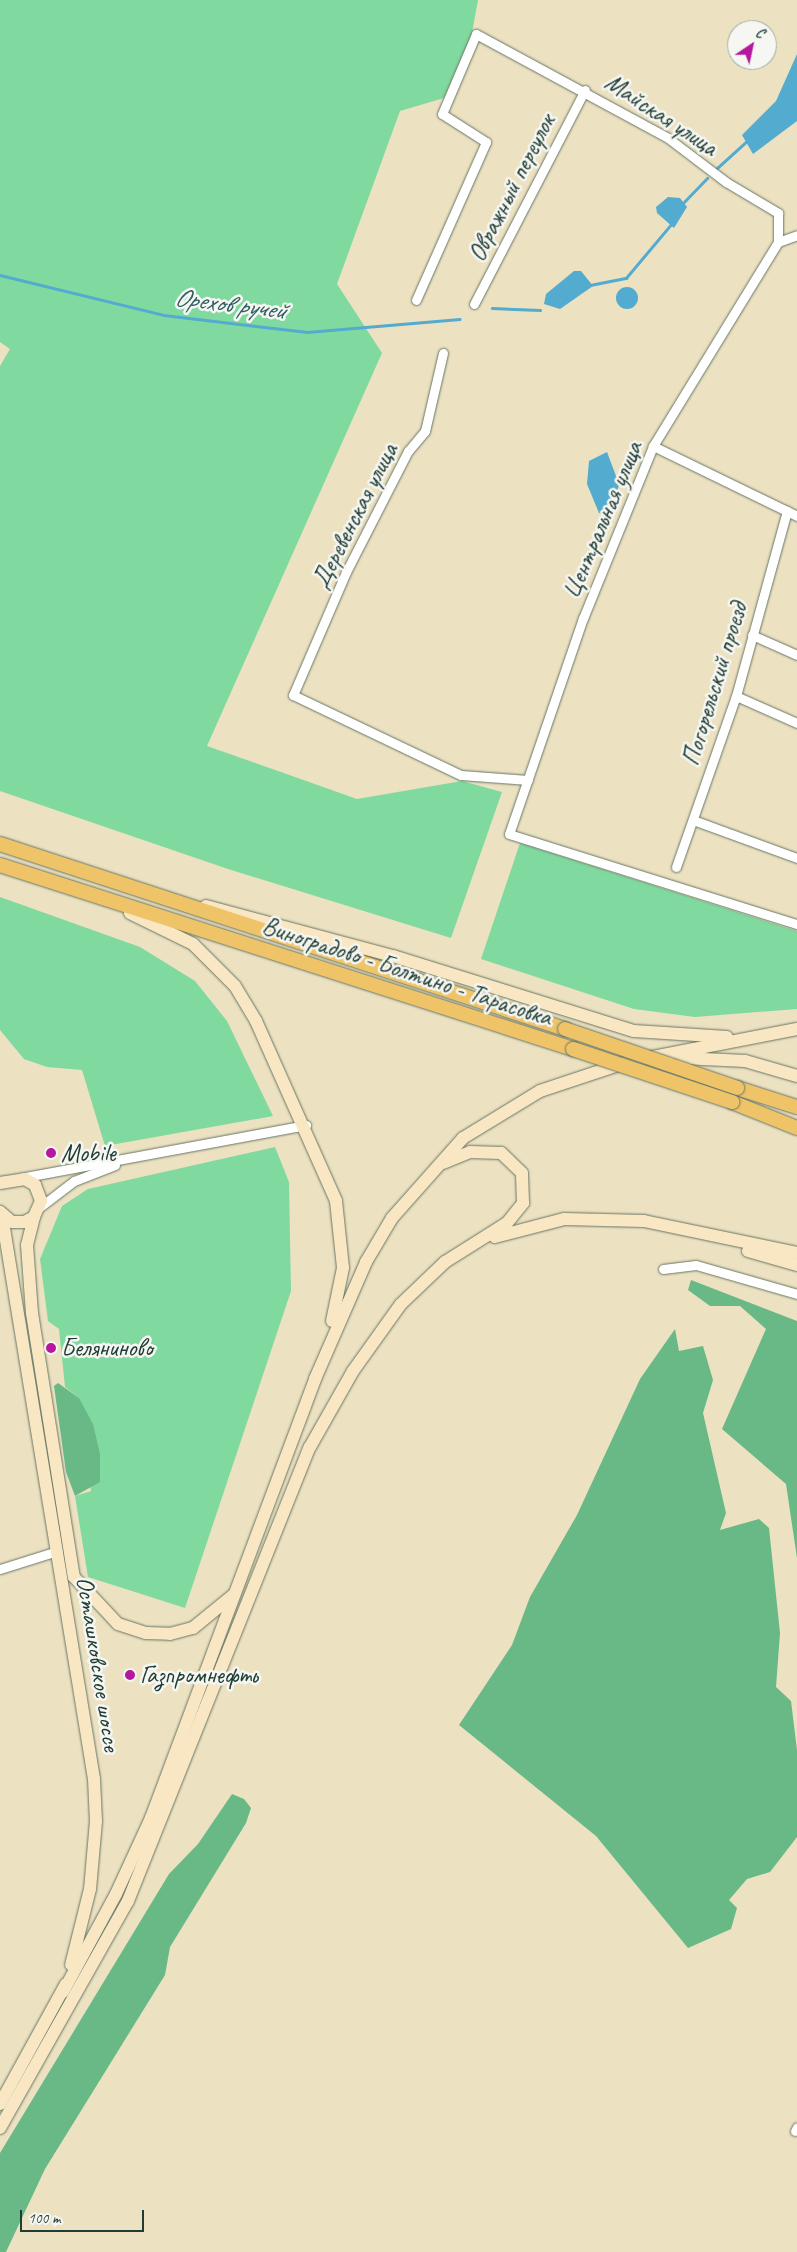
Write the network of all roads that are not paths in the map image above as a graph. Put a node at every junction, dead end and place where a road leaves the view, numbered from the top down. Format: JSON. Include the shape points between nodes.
{"nodes":[{"id":1,"x":585,"y":90,"type":"junction"},
{"id":2,"x":797,"y":236,"type":"edge"},
{"id":3,"x":778,"y":242,"type":"junction"},
{"id":4,"x":416,"y":300,"type":"dead end"},
{"id":5,"x":474,"y":304,"type":"dead end"},
{"id":6,"x":443,"y":352,"type":"dead end"},
{"id":7,"x":653,"y":446,"type":"junction"},
{"id":8,"x":787,"y":511,"type":"junction"},
{"id":9,"x":797,"y":516,"type":"edge"},
{"id":10,"x":752,"y":635,"type":"junction"},
{"id":11,"x":797,"y":655,"type":"edge"},
{"id":12,"x":736,"y":696,"type":"junction"},
{"id":13,"x":797,"y":724,"type":"edge"},
{"id":14,"x":528,"y":780,"type":"junction"},
{"id":15,"x":693,"y":820,"type":"junction"},
{"id":16,"x":0,"y":844,"type":"edge"},
{"id":17,"x":797,"y":858,"type":"edge"},
{"id":18,"x":1,"y":865,"type":"edge"},
{"id":19,"x":676,"y":867,"type":"dead end"},
{"id":20,"x":130,"y":887,"type":"junction"},
{"id":21,"x":797,"y":924,"type":"edge"},
{"id":22,"x":797,"y":1029,"type":"edge"},
{"id":23,"x":755,"y":1037,"type":"junction"},
{"id":24,"x":640,"y":1059,"type":"junction"},
{"id":25,"x":797,"y":1076,"type":"edge"},
{"id":26,"x":797,"y":1107,"type":"edge"},
{"id":27,"x":306,"y":1125,"type":"junction"},
{"id":28,"x":797,"y":1128,"type":"edge"},
{"id":29,"x":129,"y":1160,"type":"junction"},
{"id":30,"x":421,"y":1180,"type":"junction"},
{"id":31,"x":7,"y":1182,"type":"edge"},
{"id":32,"x":37,"y":1212,"type":"junction"},
{"id":33,"x":1,"y":1214,"type":"edge"},
{"id":34,"x":644,"y":1221,"type":"junction"},
{"id":35,"x":474,"y":1245,"type":"junction"},
{"id":36,"x":797,"y":1253,"type":"edge"},
{"id":37,"x":797,"y":1265,"type":"edge"},
{"id":38,"x":663,"y":1269,"type":"dead end"},
{"id":39,"x":797,"y":1294,"type":"edge"},
{"id":40,"x":323,"y":1360,"type":"junction"},
{"id":41,"x":57,"y":1551,"type":"junction"},
{"id":42,"x":0,"y":1569,"type":"edge"},
{"id":43,"x":236,"y":1592,"type":"junction"},
{"id":44,"x":68,"y":1994,"type":"junction"},
{"id":45,"x":0,"y":2104,"type":"edge"},
{"id":46,"x":0,"y":2128,"type":"edge"}],
"edges":[{"from":1,"to":3,"type":"street","name":"Майская улица","via":[[778,213]]},
{"from":1,"to":4,"type":"street","name":"Майская улица","via":[[476,34],[442,114],[486,142]]},
{"from":1,"to":5,"type":"street","name":"Овражный переулок"},
{"from":2,"to":3,"type":"street"},
{"from":3,"to":7,"type":"street","name":"Центральная улица"},
{"from":6,"to":14,"type":"street","name":"Деревенская улица","via":[[425,431],[408,451],[346,572],[293,695],[461,775]]},
{"from":7,"to":8,"type":"street"},
{"from":7,"to":14,"type":"street","name":"Центральная улица","via":[[584,618]]},
{"from":8,"to":9,"type":"street"},
{"from":8,"to":10,"type":"street","name":"Погорельский проезд"},
{"from":10,"to":11,"type":"street"},
{"from":10,"to":12,"type":"street","name":"Погорельский проезд"},
{"from":12,"to":13,"type":"street"},
{"from":12,"to":15,"type":"street","name":"Погорельский проезд"},
{"from":14,"to":21,"type":"street","name":"Центральная улица","via":[[509,834]]},
{"from":15,"to":17,"type":"street"},
{"from":15,"to":19,"type":"street","name":"Погорельский проезд"},
{"from":16,"to":20,"type":"main road","name":"Виноградово - Болтино - Тарасовка"},
{"from":18,"to":27,"type":"main road","via":[[161,925],[193,944],[235,986]]},
{"from":18,"to":28,"type":"main road","name":"Виноградово - Болтино - Тарасовка","bridge":true,"via":[[573,1049],[732,1102]]},
{"from":20,"to":23,"type":"main road","via":[[338,940],[634,1031],[670,1036]]},
{"from":20,"to":26,"type":"main road","name":"Виноградово - Болтино - Тарасовка","bridge":true},
{"from":22,"to":23,"type":"main road"},
{"from":23,"to":24,"type":"main road"},
{"from":24,"to":25,"type":"main road","via":[[745,1061]]},
{"from":24,"to":30,"type":"main road","via":[[540,1091],[498,1114],[463,1138]]},
{"from":27,"to":29,"type":"street","name":"Осташковское шоссе"},
{"from":27,"to":40,"type":"main road","via":[[336,1201],[342,1234],[340,1286]]},
{"from":29,"to":31,"type":"street","name":"Осташковское шоссе"},
{"from":29,"to":32,"type":"street","name":"Осташковское шоссе","via":[[74,1181]]},
{"from":30,"to":35,"type":"main road","via":[[446,1160],[470,1152],[501,1153],[516,1163],[522,1173],[523,1203],[507,1224]]},
{"from":30,"to":40,"type":"main road","via":[[366,1262]]},
{"from":31,"to":32,"type":"main road","name":"Осташковское шоссе","via":[[35,1185]]},
{"from":32,"to":33,"type":"main road","name":"Осташковское шоссе","via":[[18,1223]]},
{"from":32,"to":43,"type":"main road","name":"Осташковское шоссе","via":[[27,1252],[32,1313],[74,1577],[118,1624],[146,1633],[170,1634],[193,1628]]},
{"from":33,"to":41,"type":"main road","name":"Осташковское шоссе"},
{"from":34,"to":35,"type":"main road","via":[[564,1219]]},
{"from":34,"to":36,"type":"main road"},
{"from":34,"to":37,"type":"main road"},
{"from":35,"to":44,"type":"main road","via":[[445,1262],[401,1304],[353,1371],[310,1447],[274,1527],[161,1825],[128,1901]]},
{"from":38,"to":39,"type":"street","via":[[696,1265]]},
{"from":40,"to":43,"type":"main road"},
{"from":41,"to":42,"type":"street"},
{"from":41,"to":44,"type":"main road","name":"Осташковское шоссе","via":[[89,1744],[96,1821],[90,1889]]},
{"from":43,"to":44,"type":"main road","via":[[150,1818]]},
{"from":44,"to":45,"type":"main road","name":"Осташковское шоссе"},
{"from":44,"to":46,"type":"main road","name":"Осташковское шоссе"}]}
